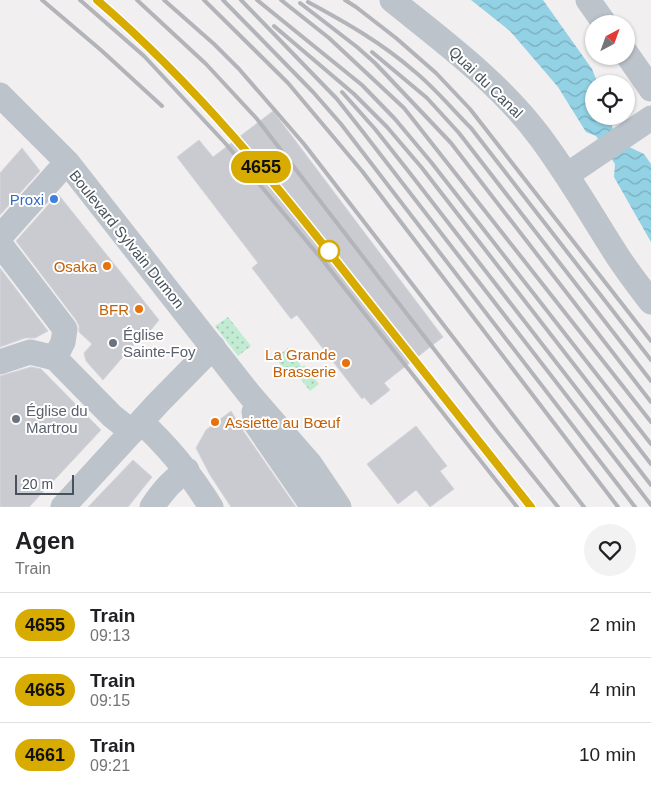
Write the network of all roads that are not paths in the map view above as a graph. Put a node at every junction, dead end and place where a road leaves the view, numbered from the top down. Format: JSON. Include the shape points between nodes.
{"nodes":[{"id":1,"x":392,"y":0,"type":"edge"},
{"id":2,"x":588,"y":0,"type":"edge"},
{"id":3,"x":599,"y":15,"type":"edge"},
{"id":4,"x":635,"y":65,"type":"edge"},
{"id":5,"x":651,"y":89,"type":"edge"},
{"id":6,"x":0,"y":95,"type":"edge"},
{"id":7,"x":651,"y":118,"type":"edge"},
{"id":8,"x":67,"y":162,"type":"junction"},
{"id":9,"x":573,"y":172,"type":"junction"},
{"id":10,"x":0,"y":237,"type":"edge"},
{"id":11,"x":0,"y":244,"type":"edge"},
{"id":12,"x":651,"y":302,"type":"edge"},
{"id":13,"x":213,"y":347,"type":"junction"},
{"id":14,"x":56,"y":358,"type":"junction"},
{"id":15,"x":0,"y":362,"type":"edge"},
{"id":16,"x":196,"y":365,"type":"junction"},
{"id":17,"x":252,"y":400,"type":"junction"},
{"id":18,"x":136,"y":427,"type":"junction"},
{"id":19,"x":187,"y":470,"type":"junction"},
{"id":20,"x":63,"y":507,"type":"edge"},
{"id":21,"x":152,"y":507,"type":"edge"},
{"id":22,"x":211,"y":507,"type":"edge"},
{"id":23,"x":314,"y":507,"type":"edge"},
{"id":24,"x":340,"y":507,"type":"edge"}],
"edges":[{"from":1,"to":9,"type":"street","name":"Quai du Canal","via":[[503,94]]},
{"from":2,"to":3,"type":"street"},
{"from":4,"to":5,"type":"street"},
{"from":6,"to":8,"type":"street","name":"Boulevard Sylvain Dumon"},
{"from":7,"to":9,"type":"street"},
{"from":8,"to":10,"type":"street"},
{"from":8,"to":13,"type":"street","name":"Boulevard Sylvain Dumon"},
{"from":9,"to":12,"type":"street","name":"Quai du Canal","via":[[614,251]]},
{"from":11,"to":14,"type":"street","via":[[65,329]]},
{"from":13,"to":16,"type":"street"},
{"from":13,"to":17,"type":"street","name":"Boulevard Sylvain Dumon"},
{"from":14,"to":15,"type":"street","via":[[30,352]]},
{"from":14,"to":18,"type":"street","via":[[112,416]]},
{"from":16,"to":17,"type":"street","via":[[215,368],[228,375]]},
{"from":16,"to":18,"type":"street"},
{"from":17,"to":23,"type":"street","via":[[256,424]]},
{"from":17,"to":24,"type":"street","via":[[265,421],[283,432],[310,464]]},
{"from":18,"to":19,"type":"street","via":[[155,435]]},
{"from":18,"to":20,"type":"street"},
{"from":19,"to":21,"type":"street","via":[[165,487]]},
{"from":19,"to":22,"type":"street"}]}
